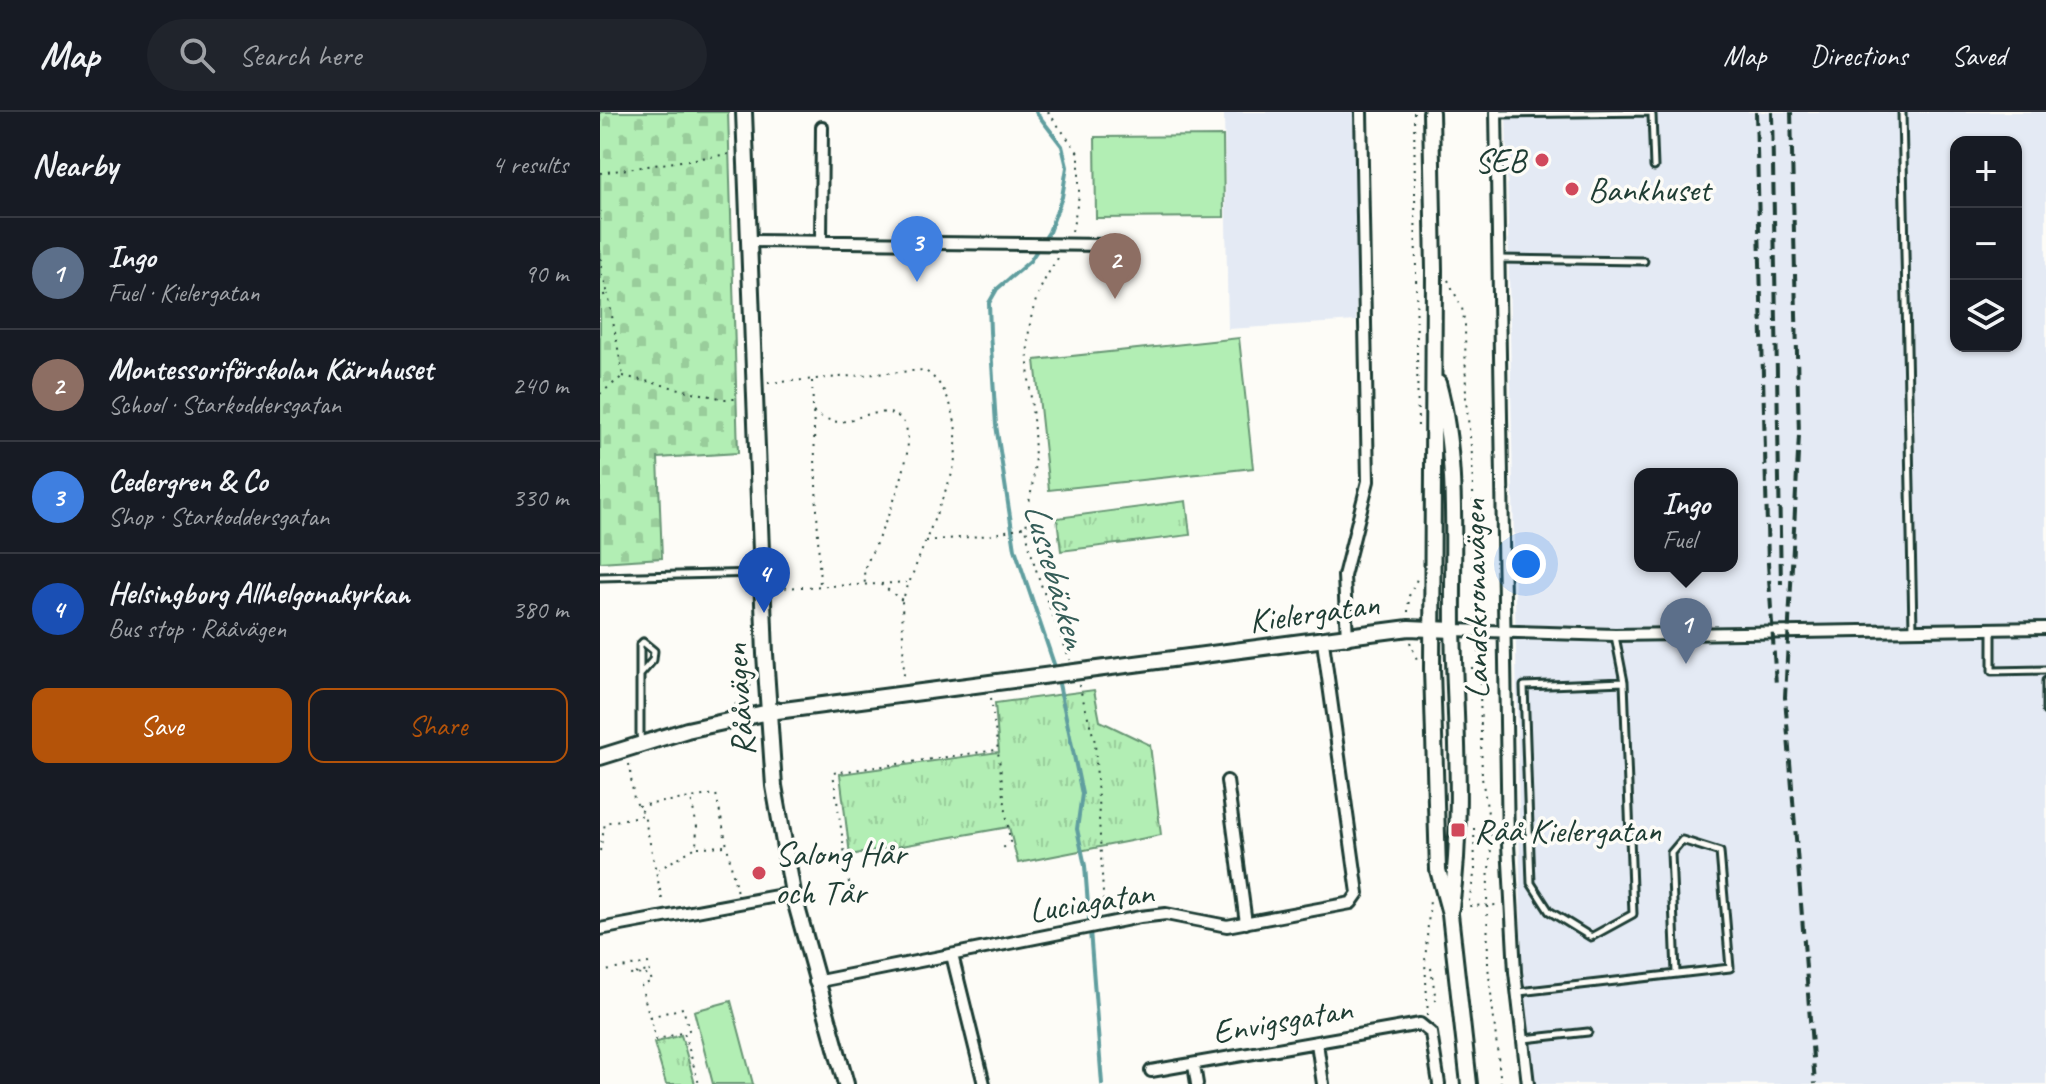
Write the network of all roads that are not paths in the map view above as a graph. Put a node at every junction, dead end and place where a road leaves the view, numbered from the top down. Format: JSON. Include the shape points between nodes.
{"nodes":[{"id":1,"x":744,"y":112,"type":"edge"},
{"id":2,"x":1361,"y":112,"type":"edge"},
{"id":3,"x":1431,"y":112,"type":"edge"},
{"id":4,"x":1902,"y":112,"type":"edge"},
{"id":5,"x":1496,"y":113,"type":"edge"},
{"id":6,"x":1652,"y":113,"type":"edge"},
{"id":7,"x":822,"y":127,"type":"dead end"},
{"id":8,"x":1654,"y":167,"type":"dead end"},
{"id":9,"x":749,"y":241,"type":"junction"},
{"id":10,"x":821,"y":241,"type":"junction"},
{"id":11,"x":1108,"y":245,"type":"dead end"},
{"id":12,"x":1499,"y":259,"type":"junction"},
{"id":13,"x":1644,"y":261,"type":"dead end"},
{"id":14,"x":1434,"y":371,"type":"junction"},
{"id":15,"x":600,"y":577,"type":"edge"},
{"id":16,"x":764,"y":581,"type":"junction"},
{"id":17,"x":1913,"y":628,"type":"junction"},
{"id":18,"x":1992,"y":628,"type":"junction"},
{"id":19,"x":2046,"y":628,"type":"edge"},
{"id":20,"x":1433,"y":629,"type":"junction"},
{"id":21,"x":1453,"y":630,"type":"junction"},
{"id":22,"x":1507,"y":631,"type":"junction"},
{"id":23,"x":1615,"y":635,"type":"junction"},
{"id":24,"x":1347,"y":639,"type":"junction"},
{"id":25,"x":1323,"y":642,"type":"junction"},
{"id":26,"x":2046,"y":670,"type":"edge"},
{"id":27,"x":640,"y":675,"type":"junction"},
{"id":28,"x":2046,"y":681,"type":"edge"},
{"id":29,"x":1624,"y":682,"type":"junction"},
{"id":30,"x":2046,"y":711,"type":"edge"},
{"id":31,"x":769,"y":712,"type":"junction"},
{"id":32,"x":642,"y":744,"type":"junction"},
{"id":33,"x":600,"y":757,"type":"edge"},
{"id":34,"x":1227,"y":781,"type":"dead end"},
{"id":35,"x":793,"y":893,"type":"junction"},
{"id":36,"x":1450,"y":914,"type":"junction"},
{"id":37,"x":1246,"y":923,"type":"junction"},
{"id":38,"x":600,"y":929,"type":"edge"},
{"id":39,"x":952,"y":955,"type":"junction"},
{"id":40,"x":1676,"y":973,"type":"junction"},
{"id":41,"x":815,"y":982,"type":"junction"},
{"id":42,"x":1519,"y":992,"type":"junction"},
{"id":43,"x":1588,"y":1032,"type":"dead end"},
{"id":44,"x":1523,"y":1039,"type":"junction"},
{"id":45,"x":1317,"y":1043,"type":"junction"},
{"id":46,"x":1194,"y":1065,"type":"junction"},
{"id":47,"x":1151,"y":1071,"type":"dead end"},
{"id":48,"x":846,"y":1084,"type":"edge"},
{"id":49,"x":984,"y":1084,"type":"edge"},
{"id":50,"x":1197,"y":1084,"type":"edge"},
{"id":51,"x":1323,"y":1084,"type":"edge"},
{"id":52,"x":1439,"y":1084,"type":"edge"},
{"id":53,"x":1469,"y":1084,"type":"edge"},
{"id":54,"x":1528,"y":1084,"type":"edge"}],
"edges":[{"from":1,"to":9,"type":"street","name":"Rååvägen"},
{"from":2,"to":24,"type":"street","via":[[1368,481],[1344,576]]},
{"from":3,"to":14,"type":"street","name":"Landskronavägen"},
{"from":4,"to":17,"type":"lane"},
{"from":5,"to":6,"type":"lane"},
{"from":5,"to":12,"type":"street","name":"Landskronavägen"},
{"from":6,"to":8,"type":"lane"},
{"from":7,"to":10,"type":"street"},
{"from":9,"to":10,"type":"street"},
{"from":9,"to":16,"type":"street","name":"Rååvägen"},
{"from":10,"to":11,"type":"street"},
{"from":12,"to":13,"type":"lane"},
{"from":12,"to":22,"type":"street","name":"Landskronavägen"},
{"from":14,"to":20,"type":"street","name":"Landskronavägen"},
{"from":14,"to":21,"type":"street","name":"Landskronavägen","via":[[1445,408],[1452,491]]},
{"from":15,"to":16,"type":"lane"},
{"from":16,"to":31,"type":"street","name":"Rååvägen"},
{"from":17,"to":18,"type":"street","name":"Kielergatan"},
{"from":17,"to":23,"type":"street","name":"Kielergatan"},
{"from":18,"to":19,"type":"street","name":"Kielergatan"},
{"from":18,"to":26,"type":"lane","via":[[1992,671]]},
{"from":20,"to":21,"type":"street","name":"Kielergatan"},
{"from":20,"to":24,"type":"street","name":"Kielergatan"},
{"from":20,"to":36,"type":"street","name":"Landskronavägen","via":[[1438,870]]},
{"from":21,"to":22,"type":"street","name":"Kielergatan"},
{"from":21,"to":36,"type":"street","name":"Landskronavägen","via":[[1458,830]]},
{"from":22,"to":23,"type":"street","name":"Kielergatan"},
{"from":22,"to":42,"type":"street","name":"Landskronavägen","via":[[1511,904]]},
{"from":23,"to":29,"type":"lane"},
{"from":24,"to":25,"type":"street","name":"Kielergatan"},
{"from":25,"to":31,"type":"street","name":"Kielergatan"},
{"from":25,"to":37,"type":"street","name":"Luciagatan","via":[[1358,893],[1351,903]]},
{"from":27,"to":27,"type":"lane","via":[[640,645],[643,642],[654,651]]},
{"from":27,"to":32,"type":"lane"},
{"from":28,"to":30,"type":"lane"},
{"from":29,"to":29,"type":"lane","via":[[1633,914],[1591,937],[1549,911],[1531,883],[1524,686]]},
{"from":31,"to":32,"type":"street","name":"Kielergatan"},
{"from":31,"to":35,"type":"street","name":"Rååvägen","via":[[774,786]]},
{"from":32,"to":33,"type":"street","name":"Kielergatan"},
{"from":34,"to":37,"type":"street"},
{"from":35,"to":38,"type":"street"},
{"from":35,"to":41,"type":"street","name":"Rååvägen"},
{"from":36,"to":53,"type":"street","name":"Landskronavägen"},
{"from":37,"to":39,"type":"street","name":"Luciagatan","via":[[1227,926],[1166,914]]},
{"from":39,"to":41,"type":"street","name":"Luciagatan"},
{"from":39,"to":49,"type":"street"},
{"from":40,"to":40,"type":"lane","via":[[1730,968],[1720,852],[1682,840],[1671,853]]},
{"from":40,"to":42,"type":"lane"},
{"from":41,"to":48,"type":"street","name":"Rååvägen"},
{"from":42,"to":44,"type":"street","name":"Landskronavägen"},
{"from":43,"to":44,"type":"lane"},
{"from":44,"to":54,"type":"street","name":"Landskronavägen"},
{"from":45,"to":46,"type":"street","name":"Envigsgatan"},
{"from":45,"to":51,"type":"street"},
{"from":45,"to":52,"type":"street","name":"Envigsgatan","via":[[1423,1025],[1431,1033]]},
{"from":46,"to":47,"type":"street","name":"Envigsgatan"},
{"from":46,"to":50,"type":"street"}]}
